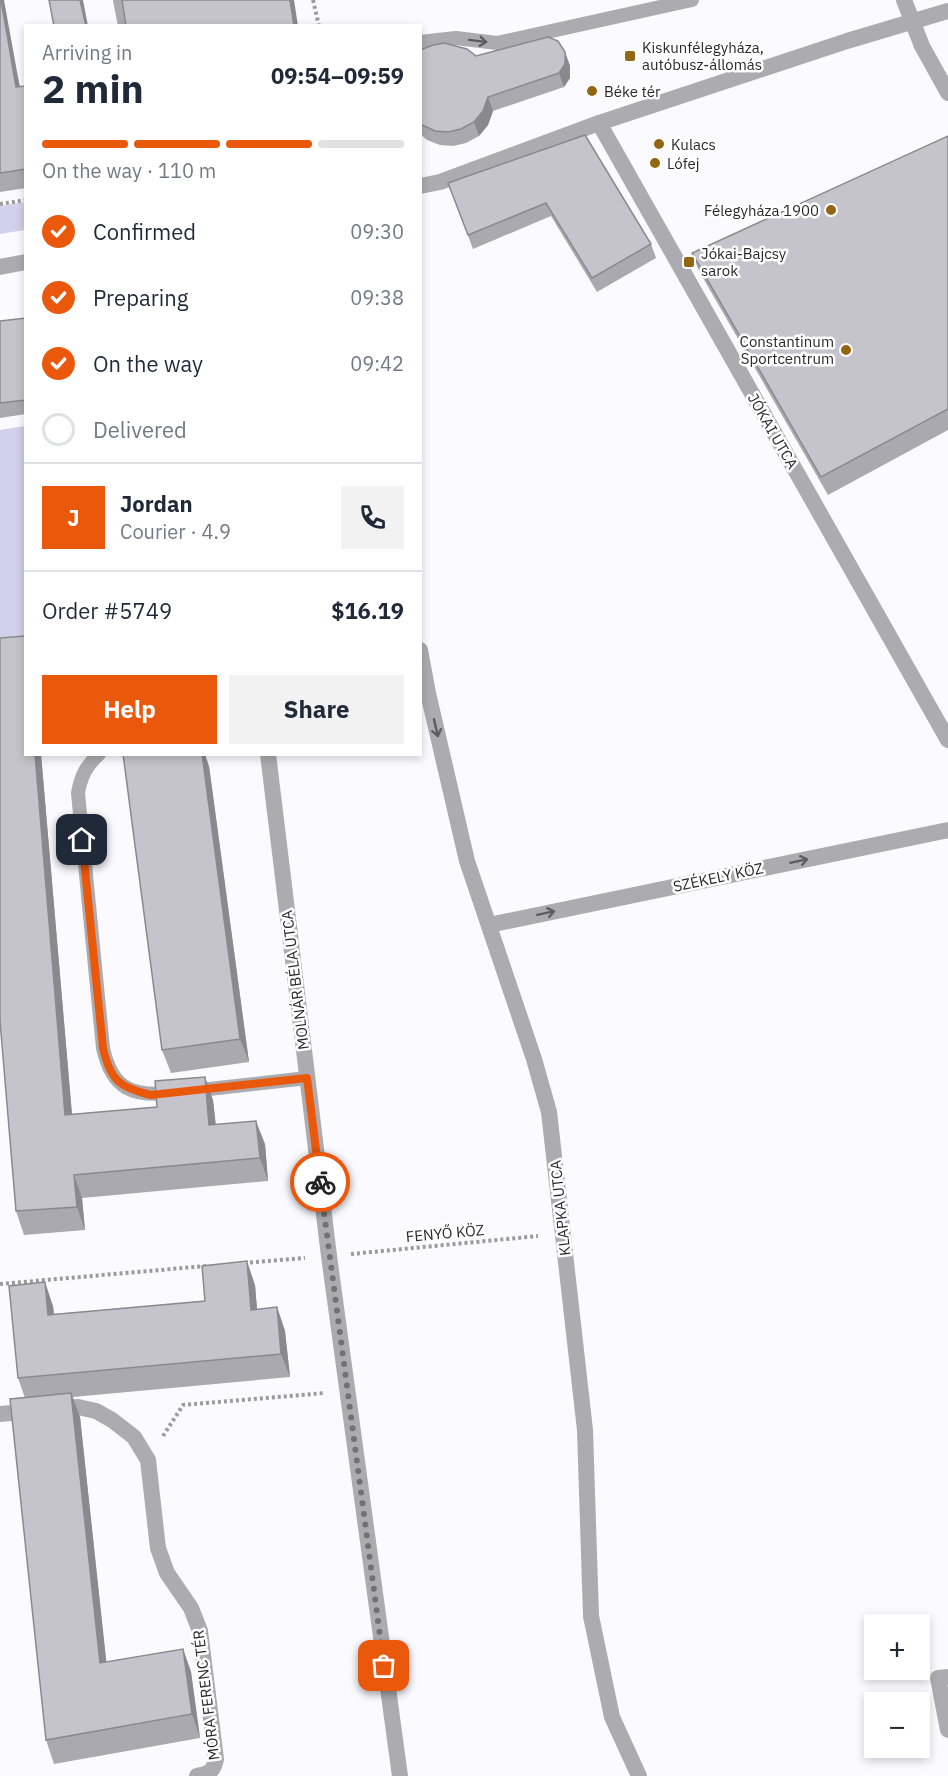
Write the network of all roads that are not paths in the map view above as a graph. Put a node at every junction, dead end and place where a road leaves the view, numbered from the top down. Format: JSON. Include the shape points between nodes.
{"nodes":[{"id":1,"x":120,"y":0,"type":"edge"},
{"id":2,"x":692,"y":0,"type":"edge"},
{"id":3,"x":903,"y":0,"type":"edge"},
{"id":4,"x":948,"y":11,"type":"edge"},
{"id":5,"x":911,"y":21,"type":"junction"},
{"id":6,"x":125,"y":24,"type":"edge"},
{"id":7,"x":422,"y":42,"type":"edge"},
{"id":8,"x":948,"y":93,"type":"edge"},
{"id":9,"x":599,"y":123,"type":"junction"},
{"id":10,"x":422,"y":186,"type":"edge"},
{"id":11,"x":24,"y":262,"type":"edge"},
{"id":12,"x":0,"y":267,"type":"edge"},
{"id":13,"x":422,"y":661,"type":"edge"},
{"id":14,"x":948,"y":740,"type":"edge"},
{"id":15,"x":268,"y":756,"type":"edge"},
{"id":16,"x":87,"y":760,"type":"edge"},
{"id":17,"x":948,"y":830,"type":"edge"},
{"id":18,"x":489,"y":925,"type":"junction"},
{"id":19,"x":307,"y":1078,"type":"junction"},
{"id":20,"x":0,"y":1414,"type":"edge"},
{"id":21,"x":943,"y":1678,"type":"edge"},
{"id":22,"x":948,"y":1730,"type":"edge"},
{"id":23,"x":197,"y":1776,"type":"edge"},
{"id":24,"x":400,"y":1776,"type":"edge"},
{"id":25,"x":639,"y":1776,"type":"edge"}],
"edges":[{"from":1,"to":6,"type":"lane"},
{"from":7,"to":2,"type":"lane","one_way":true,"via":[[456,38],[497,43]]},
{"from":3,"to":5,"type":"street"},
{"from":4,"to":5,"type":"street"},
{"from":5,"to":8,"type":"street"},
{"from":5,"to":9,"type":"street"},
{"from":9,"to":10,"type":"street"},
{"from":9,"to":14,"type":"street","name":"JÓKAI UTCA"},
{"from":11,"to":12,"type":"street"},
{"from":13,"to":18,"type":"street","name":"KLAPKA UTCA","one_way":true,"via":[[467,861]]},
{"from":15,"to":19,"type":"street","name":"MOLNÁR BÉLA UTCA"},
{"from":16,"to":19,"type":"lane","via":[[80,779],[79,805],[103,1048],[107,1067],[117,1082],[132,1091],[151,1095]]},
{"from":18,"to":17,"type":"street","name":"SZÉKELY KÖZ","one_way":true},
{"from":18,"to":25,"type":"street","name":"KLAPKA UTCA","via":[[549,1112],[585,1430],[591,1616],[612,1718]]},
{"from":19,"to":24,"type":"street","name":"MOLNÁR BÉLA UTCA"},
{"from":20,"to":23,"type":"street","name":"MÓRA FERENC TÉR","via":[[78,1407],[96,1411],[134,1437],[148,1460],[158,1548],[167,1573],[192,1608],[200,1631],[216,1759],[209,1774]]},
{"from":21,"to":22,"type":"street"}]}
